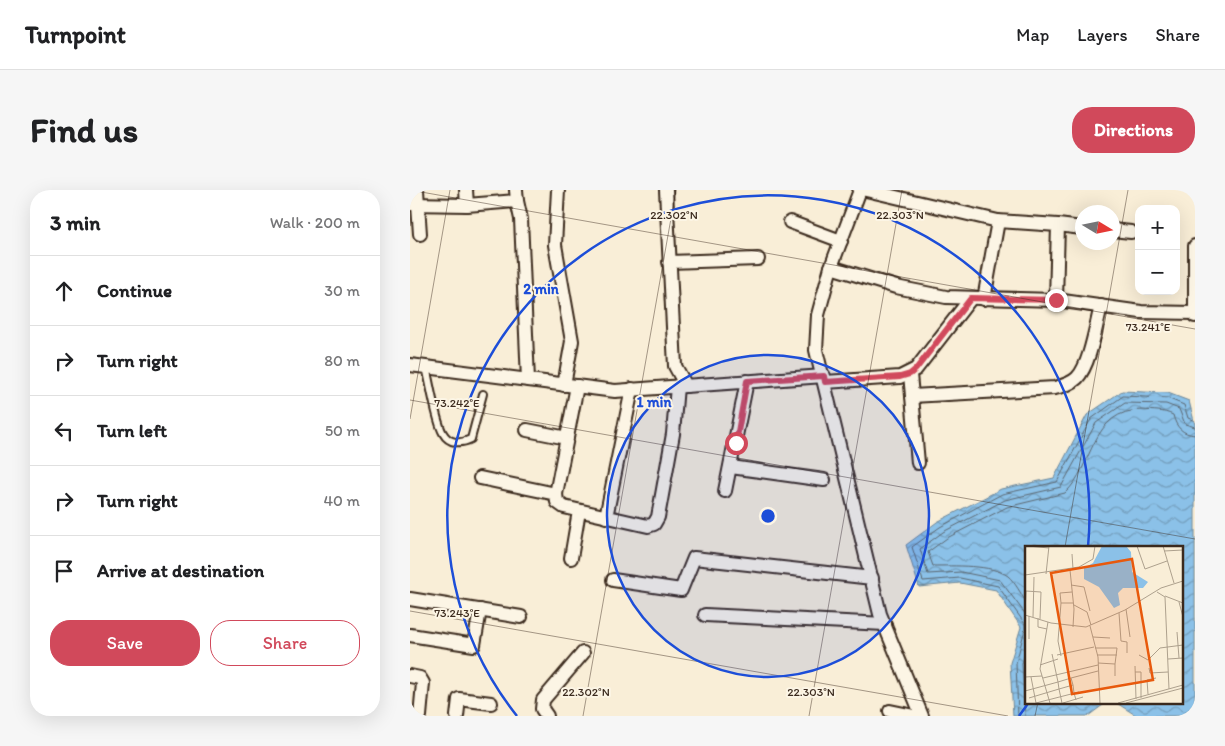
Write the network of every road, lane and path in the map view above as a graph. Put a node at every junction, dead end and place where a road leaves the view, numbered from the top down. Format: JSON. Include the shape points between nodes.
{"nodes":[{"id":1,"x":417,"y":190,"type":"edge"},
{"id":2,"x":466,"y":190,"type":"edge"},
{"id":3,"x":558,"y":190,"type":"edge"},
{"id":4,"x":666,"y":190,"type":"edge"},
{"id":5,"x":860,"y":190,"type":"edge"},
{"id":6,"x":866,"y":190,"type":"edge"},
{"id":7,"x":516,"y":196,"type":"edge"},
{"id":8,"x":414,"y":204,"type":"edge"},
{"id":9,"x":468,"y":205,"type":"junction"},
{"id":10,"x":998,"y":221,"type":"junction"},
{"id":11,"x":790,"y":222,"type":"dead end"},
{"id":12,"x":1058,"y":225,"type":"junction"},
{"id":13,"x":1075,"y":227,"type":"edge"},
{"id":14,"x":1120,"y":231,"type":"edge"},
{"id":15,"x":1131,"y":232,"type":"dead end"},
{"id":16,"x":420,"y":234,"type":"dead end"},
{"id":17,"x":841,"y":241,"type":"junction"},
{"id":18,"x":1195,"y":246,"type":"edge"},
{"id":19,"x":1195,"y":257,"type":"edge"},
{"id":20,"x":758,"y":259,"type":"dead end"},
{"id":21,"x":669,"y":262,"type":"junction"},
{"id":22,"x":831,"y":267,"type":"junction"},
{"id":23,"x":977,"y":298,"type":"junction"},
{"id":24,"x":1056,"y":300,"type":"junction"},
{"id":25,"x":1101,"y":306,"type":"junction"},
{"id":26,"x":1195,"y":315,"type":"edge"},
{"id":27,"x":410,"y":365,"type":"edge"},
{"id":28,"x":426,"y":367,"type":"junction"},
{"id":29,"x":910,"y":374,"type":"junction"},
{"id":30,"x":824,"y":379,"type":"junction"},
{"id":31,"x":528,"y":380,"type":"junction"},
{"id":32,"x":747,"y":381,"type":"junction"},
{"id":33,"x":564,"y":385,"type":"junction"},
{"id":34,"x":577,"y":386,"type":"junction"},
{"id":35,"x":682,"y":386,"type":"junction"},
{"id":36,"x":632,"y":389,"type":"junction"},
{"id":37,"x":483,"y":394,"type":"dead end"},
{"id":38,"x":912,"y":396,"type":"junction"},
{"id":39,"x":527,"y":430,"type":"dead end"},
{"id":40,"x":567,"y":438,"type":"junction"},
{"id":41,"x":918,"y":464,"type":"dead end"},
{"id":42,"x":731,"y":467,"type":"junction"},
{"id":43,"x":480,"y":478,"type":"dead end"},
{"id":44,"x":824,"y":480,"type":"dead end"},
{"id":45,"x":725,"y":491,"type":"dead end"},
{"id":46,"x":556,"y":494,"type":"junction"},
{"id":47,"x":579,"y":511,"type":"junction"},
{"id":48,"x":606,"y":517,"type":"junction"},
{"id":49,"x":571,"y":558,"type":"dead end"},
{"id":50,"x":872,"y":578,"type":"junction"},
{"id":51,"x":613,"y":580,"type":"dead end"},
{"id":52,"x":410,"y":598,"type":"edge"},
{"id":53,"x":480,"y":610,"type":"junction"},
{"id":54,"x":705,"y":615,"type":"dead end"},
{"id":55,"x":521,"y":617,"type":"dead end"},
{"id":56,"x":885,"y":624,"type":"junction"},
{"id":57,"x":410,"y":635,"type":"edge"},
{"id":58,"x":583,"y":653,"type":"dead end"},
{"id":59,"x":410,"y":676,"type":"edge"},
{"id":60,"x":491,"y":703,"type":"dead end"},
{"id":61,"x":890,"y":711,"type":"dead end"},
{"id":62,"x":420,"y":716,"type":"edge"},
{"id":63,"x":457,"y":716,"type":"edge"},
{"id":64,"x":547,"y":716,"type":"edge"},
{"id":65,"x":914,"y":716,"type":"edge"},
{"id":66,"x":922,"y":716,"type":"edge"}],
"edges":[{"from":1,"to":8,"type":"street"},
{"from":2,"to":9,"type":"street"},
{"from":3,"to":33,"type":"street","via":[[555,245],[572,341]]},
{"from":4,"to":21,"type":"street"},
{"from":5,"to":17,"type":"street"},
{"from":6,"to":10,"type":"street"},
{"from":7,"to":9,"type":"street"},
{"from":7,"to":31,"type":"street","via":[[521,219]]},
{"from":8,"to":9,"type":"street"},
{"from":8,"to":16,"type":"street"},
{"from":10,"to":12,"type":"street"},
{"from":10,"to":23,"type":"street"},
{"from":11,"to":17,"type":"street"},
{"from":12,"to":13,"type":"street"},
{"from":12,"to":24,"type":"street"},
{"from":14,"to":15,"type":"street"},
{"from":17,"to":22,"type":"street"},
{"from":18,"to":19,"type":"street"},
{"from":19,"to":26,"type":"street"},
{"from":20,"to":21,"type":"street"},
{"from":21,"to":35,"type":"street","via":[[675,366]]},
{"from":22,"to":23,"type":"street","via":[[946,298]]},
{"from":22,"to":30,"type":"street","via":[[818,315],[816,350]]},
{"from":23,"to":24,"type":"street"},
{"from":23,"to":29,"type":"street"},
{"from":24,"to":25,"type":"street"},
{"from":25,"to":26,"type":"street"},
{"from":25,"to":38,"type":"street","via":[[1084,367],[1071,383],[1055,388]]},
{"from":27,"to":28,"type":"street"},
{"from":28,"to":31,"type":"street"},
{"from":28,"to":37,"type":"lane","via":[[443,434],[453,442],[470,439]]},
{"from":29,"to":30,"type":"street"},
{"from":29,"to":38,"type":"street"},
{"from":30,"to":32,"type":"street"},
{"from":30,"to":50,"type":"street"},
{"from":31,"to":33,"type":"street"},
{"from":32,"to":35,"type":"street"},
{"from":32,"to":42,"type":"street"},
{"from":33,"to":34,"type":"street"},
{"from":34,"to":36,"type":"street"},
{"from":34,"to":40,"type":"street"},
{"from":35,"to":36,"type":"street"},
{"from":35,"to":48,"type":"street","via":[[658,517],[654,524],[648,526]]},
{"from":36,"to":48,"type":"street"},
{"from":38,"to":41,"type":"street"},
{"from":39,"to":40,"type":"street"},
{"from":40,"to":46,"type":"street"},
{"from":42,"to":44,"type":"street"},
{"from":42,"to":45,"type":"street"},
{"from":43,"to":46,"type":"street"},
{"from":46,"to":47,"type":"street","via":[[557,502]]},
{"from":47,"to":48,"type":"street"},
{"from":47,"to":49,"type":"street"},
{"from":50,"to":51,"type":"street","via":[[694,558],[681,590]]},
{"from":50,"to":56,"type":"street"},
{"from":52,"to":53,"type":"street"},
{"from":53,"to":55,"type":"street"},
{"from":53,"to":57,"type":"street","via":[[474,645]]},
{"from":54,"to":56,"type":"street"},
{"from":56,"to":66,"type":"street"},
{"from":58,"to":64,"type":"street","via":[[543,700],[542,709]]},
{"from":59,"to":62,"type":"street","via":[[422,680]]},
{"from":60,"to":63,"type":"street","via":[[459,699]]},
{"from":61,"to":65,"type":"street"}]}
